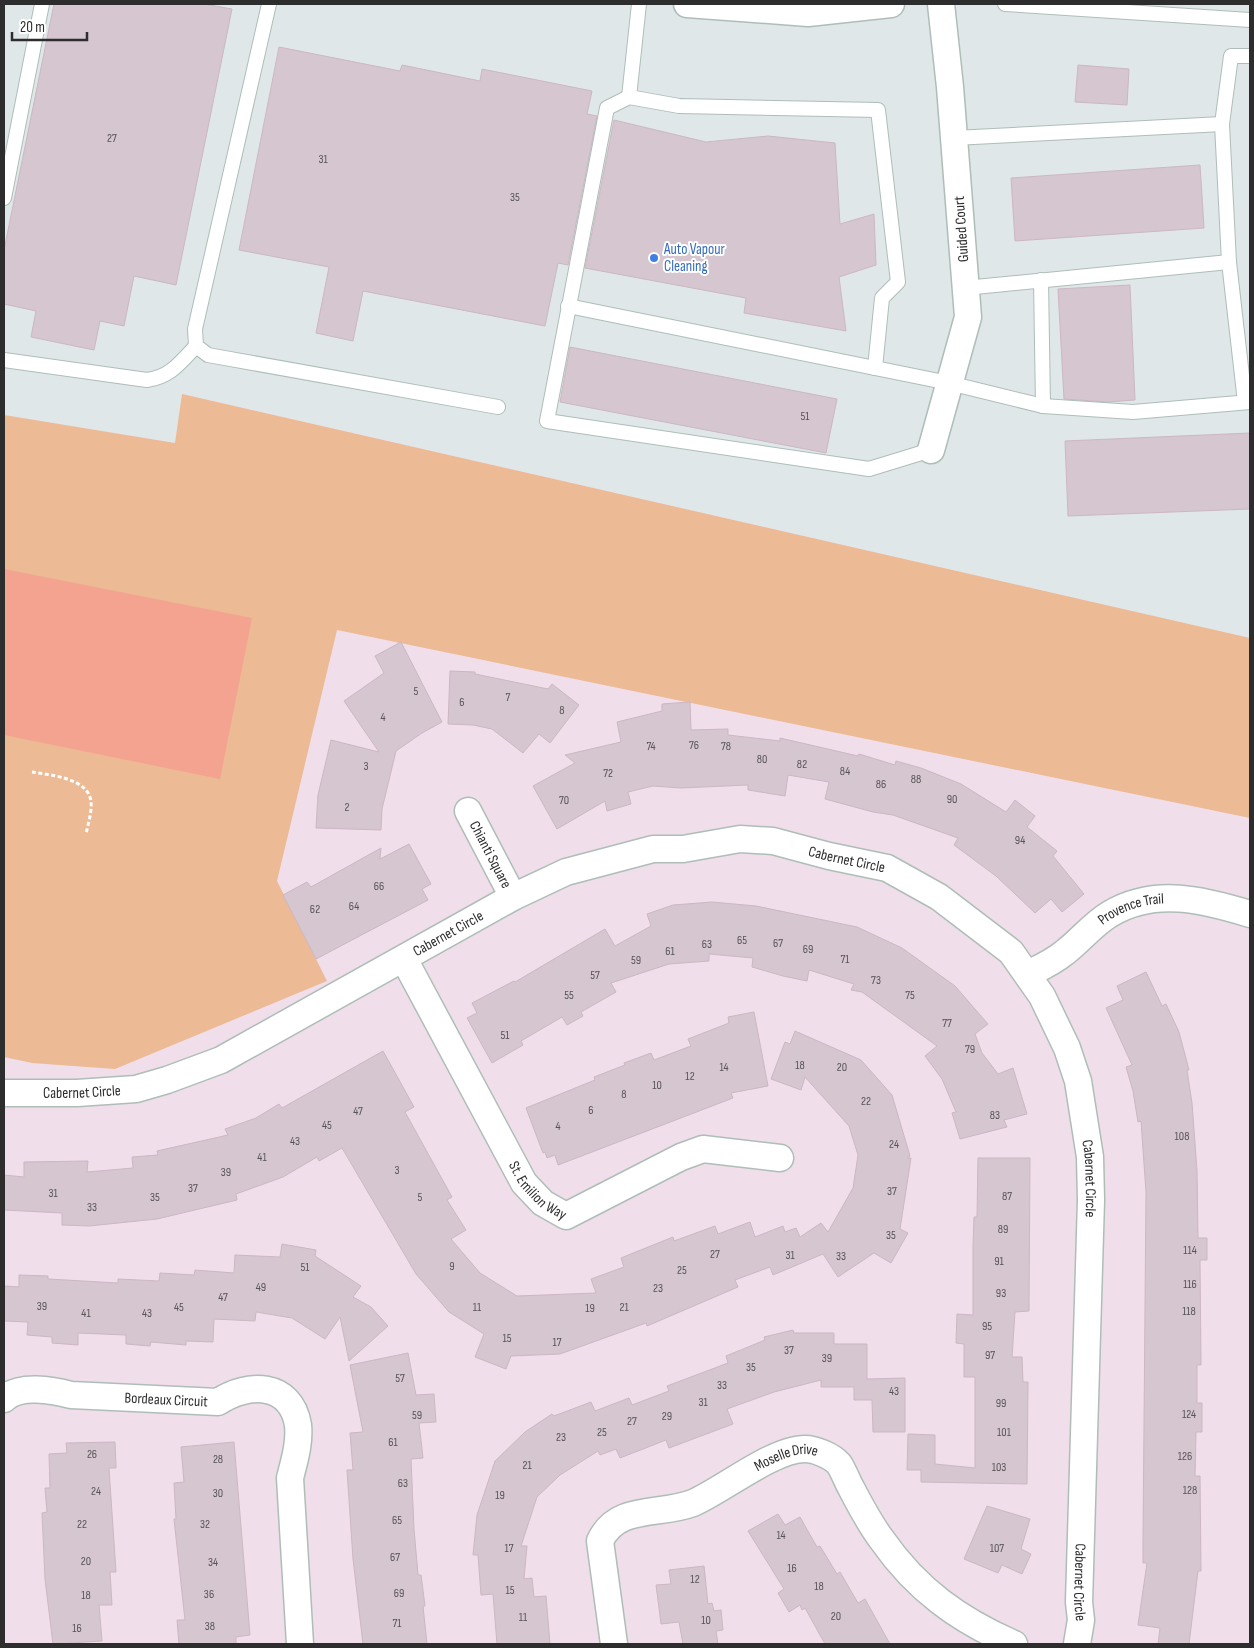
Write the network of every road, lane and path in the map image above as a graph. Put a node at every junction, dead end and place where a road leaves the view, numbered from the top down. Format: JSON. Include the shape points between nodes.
{"nodes":[{"id":1,"x":42,"y":4,"type":"edge"},
{"id":2,"x":269,"y":4,"type":"edge"},
{"id":3,"x":639,"y":4,"type":"edge"},
{"id":4,"x":687,"y":4,"type":"edge"},
{"id":5,"x":890,"y":4,"type":"edge"},
{"id":6,"x":941,"y":4,"type":"edge"},
{"id":7,"x":1005,"y":4,"type":"edge"},
{"id":8,"x":1250,"y":20,"type":"edge"},
{"id":9,"x":1250,"y":56,"type":"edge"},
{"id":10,"x":629,"y":97,"type":"junction"},
{"id":11,"x":1222,"y":124,"type":"junction"},
{"id":12,"x":954,"y":138,"type":"junction"},
{"id":13,"x":4,"y":198,"type":"edge"},
{"id":14,"x":1229,"y":262,"type":"junction"},
{"id":15,"x":1041,"y":280,"type":"junction"},
{"id":16,"x":966,"y":288,"type":"junction"},
{"id":17,"x":568,"y":306,"type":"junction"},
{"id":18,"x":196,"y":346,"type":"junction"},
{"id":19,"x":4,"y":360,"type":"edge"},
{"id":20,"x":876,"y":368,"type":"junction"},
{"id":21,"x":950,"y":383,"type":"junction"},
{"id":22,"x":1248,"y":402,"type":"edge"},
{"id":23,"x":1043,"y":406,"type":"junction"},
{"id":24,"x":498,"y":407,"type":"dead end"},
{"id":25,"x":930,"y":450,"type":"joint"},
{"id":26,"x":32,"y":772,"type":"dead end"},
{"id":27,"x":468,"y":811,"type":"dead end"},
{"id":28,"x":86,"y":834,"type":"dead end"},
{"id":29,"x":513,"y":897,"type":"junction"},
{"id":30,"x":1250,"y":914,"type":"edge"},
{"id":31,"x":404,"y":959,"type":"junction"},
{"id":32,"x":1028,"y":974,"type":"junction"},
{"id":33,"x":4,"y":1093,"type":"edge"},
{"id":34,"x":780,"y":1158,"type":"dead end"},
{"id":35,"x":4,"y":1399,"type":"edge"},
{"id":36,"x":300,"y":1644,"type":"edge"},
{"id":37,"x":614,"y":1644,"type":"edge"},
{"id":38,"x":1014,"y":1644,"type":"edge"},
{"id":39,"x":1077,"y":1644,"type":"edge"}],
"edges":[{"from":1,"to":13,"type":"lane"},
{"from":2,"to":18,"type":"lane","via":[[195,329]]},
{"from":3,"to":10,"type":"lane"},
{"from":4,"to":5,"type":"street","via":[[808,13]]},
{"from":6,"to":12,"type":"street","name":"Guided Court"},
{"from":7,"to":8,"type":"lane"},
{"from":9,"to":11,"type":"lane","via":[[1231,56]]},
{"from":10,"to":17,"type":"lane","via":[[607,108]]},
{"from":10,"to":20,"type":"lane","via":[[680,106],[878,110],[898,282],[882,298]]},
{"from":11,"to":12,"type":"lane"},
{"from":11,"to":14,"type":"lane"},
{"from":12,"to":16,"type":"street","name":"Guided Court"},
{"from":14,"to":15,"type":"lane"},
{"from":14,"to":22,"type":"lane"},
{"from":15,"to":16,"type":"lane"},
{"from":15,"to":23,"type":"lane"},
{"from":16,"to":21,"type":"street","name":"Guided Court","via":[[968,317]]},
{"from":17,"to":20,"type":"lane"},
{"from":17,"to":25,"type":"lane","via":[[547,421],[869,469]]},
{"from":18,"to":19,"type":"lane","via":[[174,370],[161,378],[146,380]]},
{"from":18,"to":24,"type":"lane","via":[[208,355]]},
{"from":20,"to":21,"type":"lane"},
{"from":21,"to":23,"type":"lane"},
{"from":21,"to":25,"type":"street","name":"Guided Court"},
{"from":22,"to":23,"type":"lane","via":[[1133,412]]},
{"from":26,"to":28,"type":"path","via":[[73,782],[84,789],[92,802]]},
{"from":27,"to":29,"type":"street","name":"Chianti Square"},
{"from":29,"to":31,"type":"street","name":"Cabernet Circle"},
{"from":29,"to":32,"type":"street","name":"Cabernet Circle","via":[[566,872],[653,849],[683,849],[740,839],[773,841],[887,868],[939,897],[1011,952]]},
{"from":30,"to":32,"type":"street","name":"Provence Trail","via":[[1196,899],[1162,897],[1134,902],[1110,914],[1063,954]]},
{"from":31,"to":33,"type":"street","name":"Cabernet Circle","via":[[221,1060],[167,1080],[136,1088],[78,1093]]},
{"from":31,"to":34,"type":"street","name":"St. Emilion Way","via":[[524,1183],[543,1203],[566,1216],[681,1157],[704,1149]]},
{"from":32,"to":39,"type":"street","name":"Cabernet Circle","via":[[1042,996],[1075,1073],[1090,1157],[1081,1620]]},
{"from":35,"to":36,"type":"street","name":"Bordeaux Circuit","via":[[23,1389],[72,1395],[218,1402],[232,1393],[260,1388],[285,1398],[293,1406],[298,1427],[297,1452],[290,1478]]},
{"from":37,"to":38,"type":"street","name":"Moselle Drive","via":[[600,1541],[605,1530],[622,1517],[672,1509],[693,1502],[783,1454],[804,1449],[825,1455],[839,1464],[881,1539],[905,1570],[936,1600],[966,1621]]}]}
